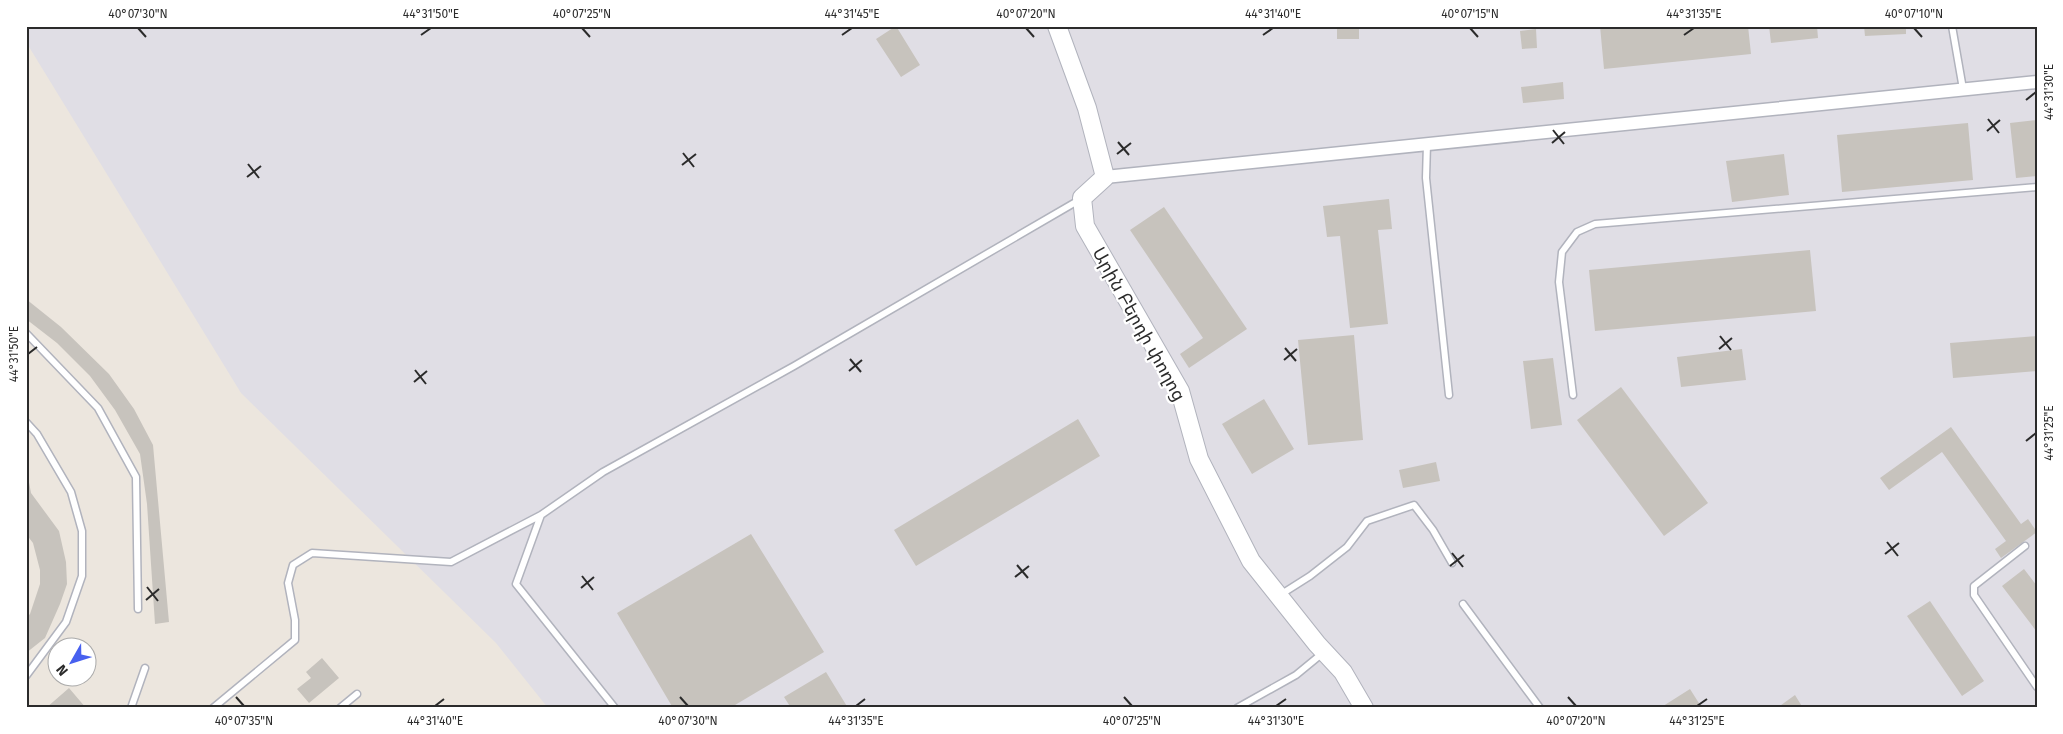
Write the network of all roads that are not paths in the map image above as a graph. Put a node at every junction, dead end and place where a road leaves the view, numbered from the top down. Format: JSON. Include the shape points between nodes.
{"nodes":[{"id":1,"x":1057,"y":26,"type":"edge"},
{"id":2,"x":1952,"y":26,"type":"edge"},
{"id":3,"x":2037,"y":82,"type":"edge"},
{"id":4,"x":1963,"y":89,"type":"junction"},
{"id":5,"x":1427,"y":144,"type":"junction"},
{"id":6,"x":1105,"y":177,"type":"junction"},
{"id":7,"x":2037,"y":187,"type":"edge"},
{"id":8,"x":1082,"y":198,"type":"junction"},
{"id":9,"x":26,"y":333,"type":"edge"},
{"id":10,"x":1449,"y":395,"type":"dead end"},
{"id":11,"x":1573,"y":395,"type":"dead end"},
{"id":12,"x":26,"y":422,"type":"edge"},
{"id":13,"x":541,"y":515,"type":"junction"},
{"id":14,"x":2025,"y":546,"type":"dead end"},
{"id":15,"x":1452,"y":563,"type":"dead end"},
{"id":16,"x":1279,"y":595,"type":"junction"},
{"id":17,"x":1463,"y":604,"type":"dead end"},
{"id":18,"x":138,"y":609,"type":"dead end"},
{"id":19,"x":1324,"y":652,"type":"junction"},
{"id":20,"x":145,"y":668,"type":"dead end"},
{"id":21,"x":26,"y":676,"type":"edge"},
{"id":22,"x":2037,"y":687,"type":"edge"},
{"id":23,"x":357,"y":694,"type":"dead end"},
{"id":24,"x":131,"y":708,"type":"edge"},
{"id":25,"x":213,"y":708,"type":"edge"},
{"id":26,"x":340,"y":708,"type":"edge"},
{"id":27,"x":615,"y":708,"type":"edge"},
{"id":28,"x":1237,"y":708,"type":"edge"},
{"id":29,"x":1364,"y":708,"type":"edge"},
{"id":30,"x":1540,"y":708,"type":"edge"}],
"edges":[{"from":1,"to":6,"type":"street","via":[[1087,108]]},
{"from":2,"to":4,"type":"lane"},
{"from":3,"to":4,"type":"street"},
{"from":4,"to":5,"type":"street"},
{"from":5,"to":6,"type":"street"},
{"from":5,"to":10,"type":"lane","via":[[1426,178]]},
{"from":6,"to":8,"type":"street"},
{"from":7,"to":11,"type":"lane","via":[[1596,224],[1577,232],[1562,252],[1559,282]]},
{"from":8,"to":13,"type":"lane","via":[[794,366],[603,472]]},
{"from":8,"to":16,"type":"street","name":"Արին Բերդի փողոց","via":[[1085,226],[1180,391],[1198,459],[1251,561]]},
{"from":9,"to":18,"type":"lane","via":[[98,408],[136,477]]},
{"from":12,"to":21,"type":"lane","via":[[37,434],[71,492],[82,531],[82,576],[66,622]]},
{"from":13,"to":25,"type":"lane","via":[[451,562],[312,553],[293,565],[288,583],[295,640]]},
{"from":13,"to":27,"type":"lane","via":[[516,584]]},
{"from":14,"to":22,"type":"lane","via":[[1974,586],[1974,595]]},
{"from":15,"to":16,"type":"lane","via":[[1414,505],[1367,521],[1348,547]]},
{"from":16,"to":19,"type":"street","name":"Արին Բերդի փողոց"},
{"from":17,"to":30,"type":"lane"},
{"from":19,"to":28,"type":"lane","via":[[1296,675]]},
{"from":19,"to":29,"type":"street","name":"Արին Բերդի փողոց","via":[[1344,672]]},
{"from":20,"to":24,"type":"lane"},
{"from":23,"to":26,"type":"lane"}]}
